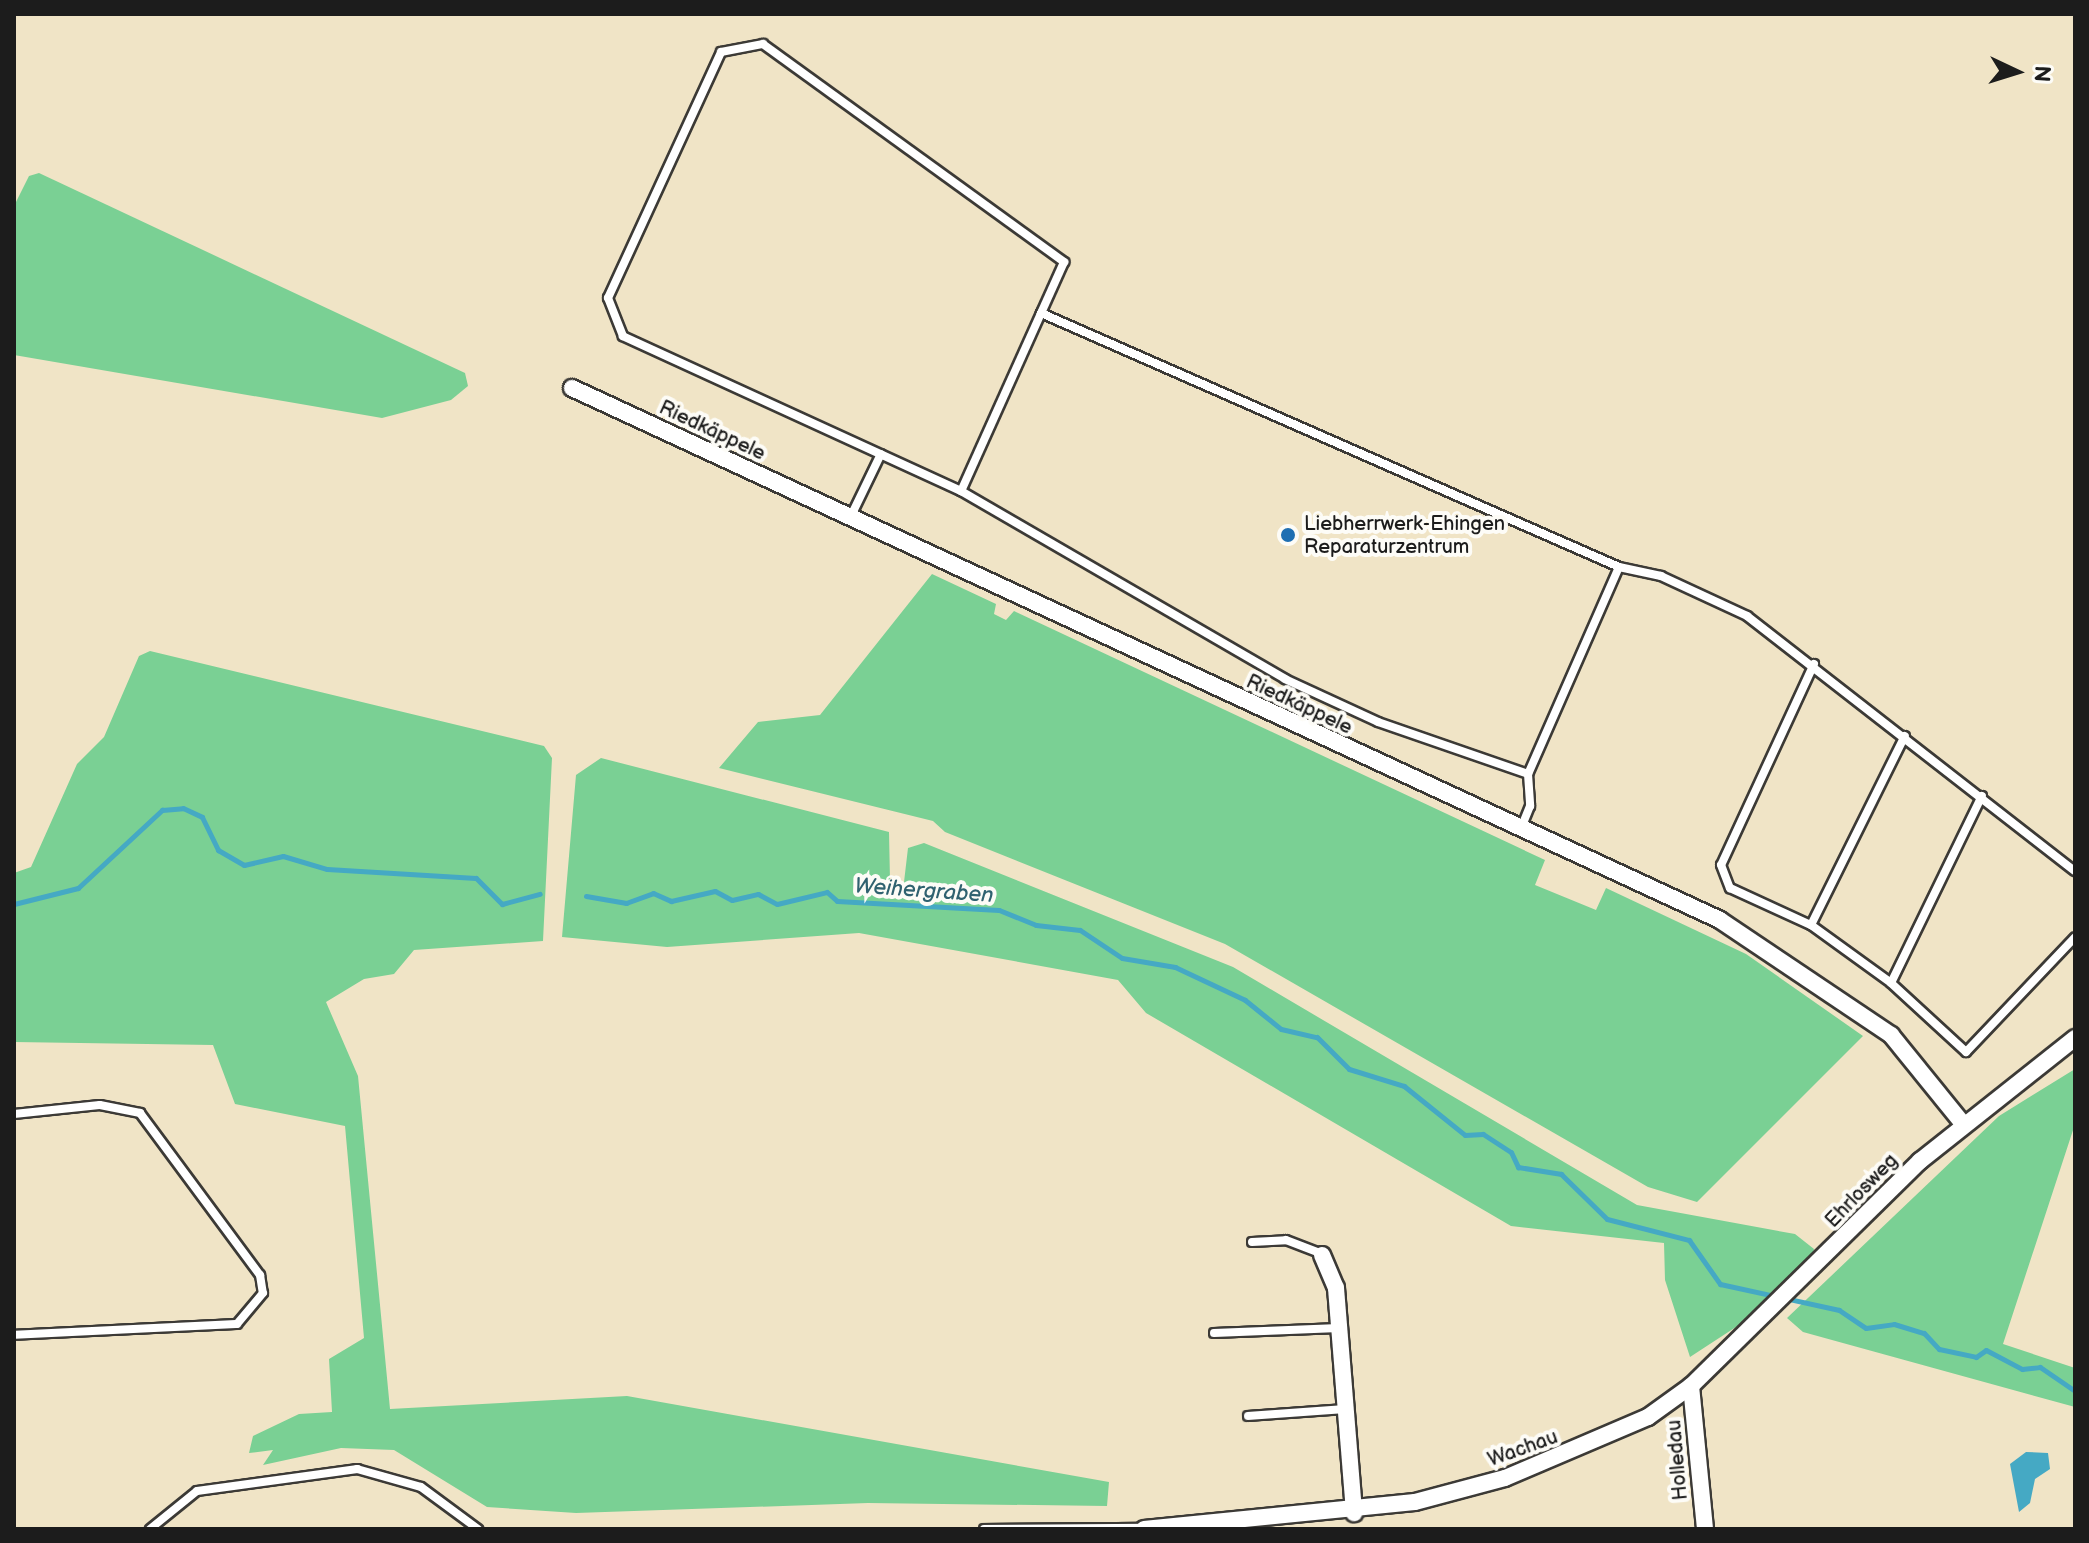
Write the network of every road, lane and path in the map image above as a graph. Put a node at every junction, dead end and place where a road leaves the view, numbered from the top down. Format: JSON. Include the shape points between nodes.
{"nodes":[{"id":1,"x":1041,"y":313,"type":"junction"},
{"id":2,"x":572,"y":388,"type":"dead end"},
{"id":3,"x":881,"y":454,"type":"junction"},
{"id":4,"x":961,"y":491,"type":"junction"},
{"id":5,"x":850,"y":518,"type":"junction"},
{"id":6,"x":1619,"y":567,"type":"junction"},
{"id":7,"x":1814,"y":664,"type":"junction"},
{"id":8,"x":1905,"y":736,"type":"junction"},
{"id":9,"x":1528,"y":774,"type":"junction"},
{"id":10,"x":1982,"y":796,"type":"junction"},
{"id":11,"x":1521,"y":828,"type":"junction"},
{"id":12,"x":2075,"y":871,"type":"edge"},
{"id":13,"x":1811,"y":925,"type":"junction"},
{"id":14,"x":2075,"y":937,"type":"edge"},
{"id":15,"x":1891,"y":983,"type":"junction"},
{"id":16,"x":2075,"y":1038,"type":"edge"},
{"id":17,"x":14,"y":1114,"type":"edge"},
{"id":18,"x":1963,"y":1124,"type":"junction"},
{"id":19,"x":1252,"y":1242,"type":"dead end"},
{"id":20,"x":1322,"y":1255,"type":"joint"},
{"id":21,"x":1339,"y":1328,"type":"junction"},
{"id":22,"x":1214,"y":1333,"type":"dead end"},
{"id":23,"x":14,"y":1335,"type":"edge"},
{"id":24,"x":1691,"y":1386,"type":"junction"},
{"id":25,"x":1346,"y":1409,"type":"junction"},
{"id":26,"x":1248,"y":1416,"type":"dead end"},
{"id":27,"x":1354,"y":1513,"type":"junction"},
{"id":28,"x":150,"y":1529,"type":"edge"},
{"id":29,"x":478,"y":1529,"type":"edge"},
{"id":30,"x":984,"y":1529,"type":"edge"},
{"id":31,"x":1144,"y":1529,"type":"edge"},
{"id":32,"x":1705,"y":1529,"type":"edge"}],
"edges":[{"from":1,"to":3,"type":"lane","via":[[1064,262],[763,44],[721,52],[608,298],[623,336]]},
{"from":1,"to":4,"type":"lane"},
{"from":1,"to":6,"type":"lane"},
{"from":2,"to":5,"type":"street","name":"Riedkäppele"},
{"from":3,"to":4,"type":"lane"},
{"from":3,"to":5,"type":"lane"},
{"from":4,"to":9,"type":"lane","via":[[1285,679],[1378,722]]},
{"from":5,"to":11,"type":"street","name":"Riedkäppele"},
{"from":6,"to":7,"type":"lane","via":[[1661,576],[1747,616]]},
{"from":6,"to":9,"type":"lane"},
{"from":7,"to":8,"type":"lane"},
{"from":7,"to":13,"type":"lane","via":[[1721,865],[1730,888]]},
{"from":8,"to":10,"type":"lane"},
{"from":8,"to":13,"type":"lane"},
{"from":9,"to":11,"type":"lane","via":[[1530,806]]},
{"from":10,"to":12,"type":"lane"},
{"from":10,"to":15,"type":"lane"},
{"from":11,"to":18,"type":"street","name":"Riedkäppele","via":[[1720,920],[1812,976],[1891,1035]]},
{"from":13,"to":15,"type":"lane"},
{"from":14,"to":15,"type":"lane","via":[[1966,1052]]},
{"from":16,"to":18,"type":"street","name":"Ehrlosweg"},
{"from":17,"to":23,"type":"lane","via":[[100,1105],[140,1113],[260,1275],[263,1293],[237,1324]]},
{"from":18,"to":24,"type":"street","name":"Ehrlosweg"},
{"from":19,"to":20,"type":"lane","via":[[1286,1240]]},
{"from":20,"to":21,"type":"street"},
{"from":21,"to":22,"type":"lane"},
{"from":21,"to":25,"type":"street"},
{"from":24,"to":27,"type":"street","name":"Wachau","via":[[1648,1417],[1557,1459]]},
{"from":24,"to":32,"type":"street","name":"Holledau"},
{"from":25,"to":26,"type":"lane"},
{"from":25,"to":27,"type":"street"},
{"from":27,"to":31,"type":"street","name":"Wachau"},
{"from":28,"to":29,"type":"lane","via":[[197,1491],[357,1469],[421,1487]]},
{"from":30,"to":31,"type":"lane"}]}
